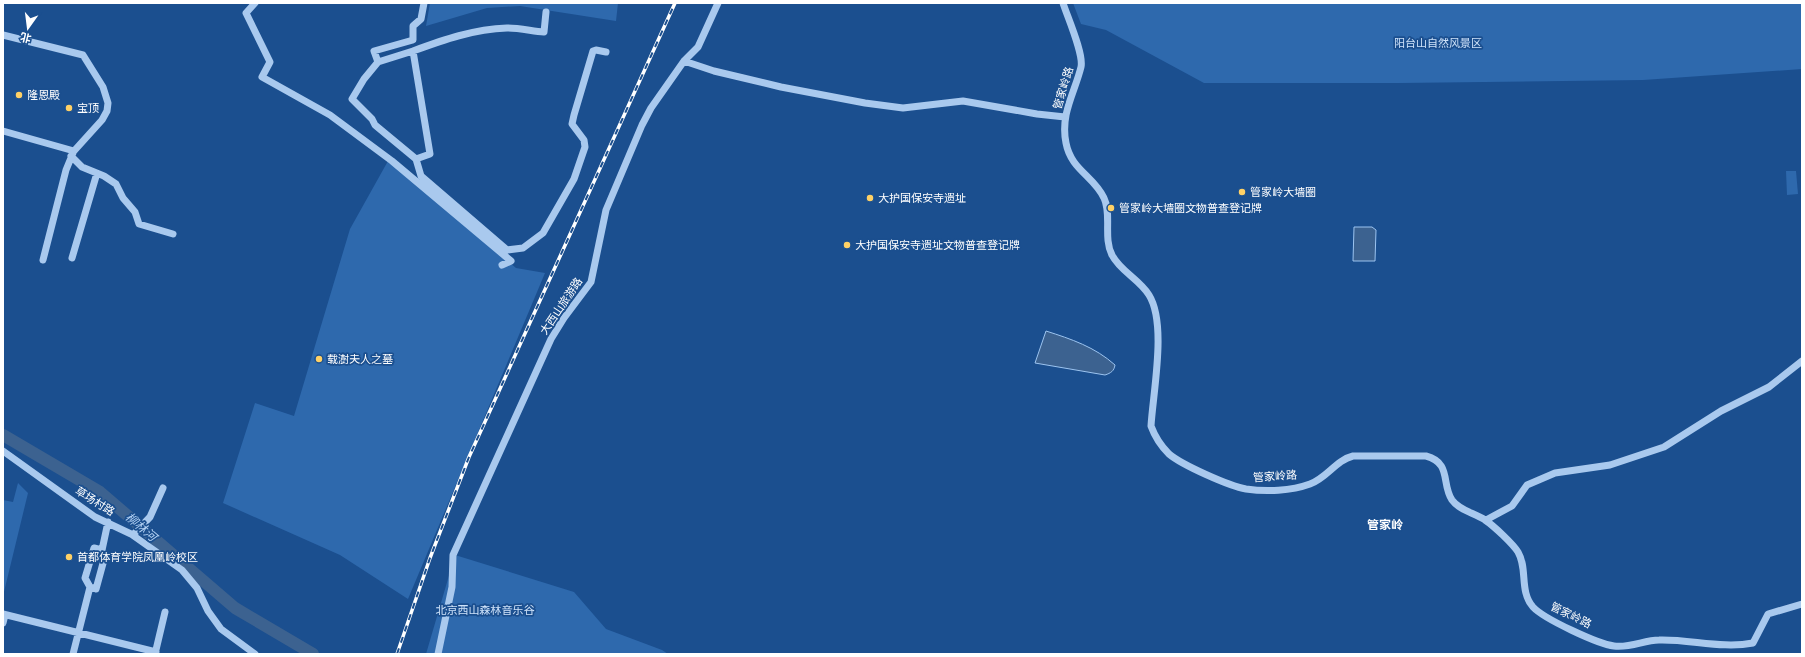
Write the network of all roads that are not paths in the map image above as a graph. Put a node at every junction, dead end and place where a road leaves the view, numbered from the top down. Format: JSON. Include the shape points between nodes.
{"nodes":[{"id":1,"x":255,"y":3,"type":"edge"},
{"id":2,"x":424,"y":3,"type":"edge"},
{"id":3,"x":718,"y":3,"type":"edge"},
{"id":4,"x":1062,"y":3,"type":"edge"},
{"id":5,"x":546,"y":12,"type":"dead end"},
{"id":6,"x":3,"y":35,"type":"edge"},
{"id":7,"x":413,"y":51,"type":"junction"},
{"id":8,"x":606,"y":52,"type":"dead end"},
{"id":9,"x":378,"y":62,"type":"junction"},
{"id":10,"x":684,"y":62,"type":"junction"},
{"id":11,"x":1065,"y":117,"type":"junction"},
{"id":12,"x":3,"y":131,"type":"edge"},
{"id":13,"x":73,"y":154,"type":"junction"},
{"id":14,"x":416,"y":159,"type":"junction"},
{"id":15,"x":98,"y":173,"type":"junction"},
{"id":16,"x":173,"y":234,"type":"dead end"},
{"id":17,"x":72,"y":258,"type":"dead end"},
{"id":18,"x":43,"y":260,"type":"dead end"},
{"id":19,"x":502,"y":265,"type":"dead end"},
{"id":20,"x":1802,"y":361,"type":"edge"},
{"id":21,"x":3,"y":451,"type":"edge"},
{"id":22,"x":163,"y":488,"type":"dead end"},
{"id":23,"x":1486,"y":520,"type":"junction"},
{"id":24,"x":108,"y":522,"type":"junction"},
{"id":25,"x":135,"y":533,"type":"junction"},
{"id":26,"x":102,"y":550,"type":"junction"},
{"id":27,"x":90,"y":587,"type":"junction"},
{"id":28,"x":1802,"y":604,"type":"edge"},
{"id":29,"x":165,"y":612,"type":"dead end"},
{"id":30,"x":4,"y":615,"type":"edge"},
{"id":31,"x":3,"y":623,"type":"edge"},
{"id":32,"x":79,"y":633,"type":"junction"},
{"id":33,"x":155,"y":653,"type":"edge"},
{"id":34,"x":73,"y":654,"type":"edge"},
{"id":35,"x":255,"y":654,"type":"edge"},
{"id":36,"x":438,"y":654,"type":"edge"}],
"edges":[{"from":1,"to":19,"type":"street","via":[[246,13],[270,62],[262,77],[330,115],[392,161],[511,261]]},
{"from":2,"to":9,"type":"street","via":[[421,19],[413,26],[413,40],[374,51]]},
{"from":3,"to":10,"type":"street","name":"大西山旅游路","via":[[698,47]]},
{"from":4,"to":11,"type":"street","name":"管家岭路","via":[[1079,52],[1081,66]]},
{"from":5,"to":7,"type":"street","via":[[544,32],[508,28],[479,31],[448,38]]},
{"from":6,"to":13,"type":"street","via":[[83,55],[88,60],[103,87],[108,103],[107,112]]},
{"from":7,"to":9,"type":"street"},
{"from":7,"to":14,"type":"street","via":[[430,154]]},
{"from":8,"to":14,"type":"street","via":[[593,51],[574,115],[572,124],[584,140],[585,147],[574,179],[543,233],[523,248],[507,250],[421,176]]},
{"from":9,"to":14,"type":"street","via":[[352,99],[375,125]]},
{"from":10,"to":11,"type":"street","via":[[729,75],[865,103],[903,108],[963,101]]},
{"from":10,"to":36,"type":"street","name":"大西山旅游路","via":[[642,125],[606,210],[591,282],[551,339],[453,555],[452,587]]},
{"from":11,"to":23,"type":"street","name":"管家岭路","via":[[1065,142],[1072,162],[1097,185],[1105,200],[1112,256],[1140,282],[1154,305],[1157,340],[1151,426],[1154,435],[1170,454],[1232,486],[1263,490],[1310,484],[1322,478],[1345,458],[1353,456],[1432,457],[1446,474],[1452,499],[1458,506]]},
{"from":12,"to":13,"type":"street"},
{"from":13,"to":15,"type":"street","via":[[78,164]]},
{"from":13,"to":18,"type":"street"},
{"from":15,"to":16,"type":"street","via":[[116,184],[123,198],[135,212],[139,224]]},
{"from":15,"to":17,"type":"street"},
{"from":20,"to":23,"type":"street","via":[[1768,387],[1721,411],[1664,447],[1610,465],[1555,473],[1527,485],[1512,506]]},
{"from":21,"to":24,"type":"street","name":"草场村路","via":[[95,517]]},
{"from":22,"to":25,"type":"street","via":[[150,517]]},
{"from":23,"to":28,"type":"street","name":"管家岭路","via":[[1518,552],[1524,587],[1534,608],[1561,625],[1613,646],[1638,645],[1658,640],[1738,646],[1753,643],[1768,614]]},
{"from":24,"to":25,"type":"street","name":"草场村路"},
{"from":24,"to":26,"type":"street"},
{"from":25,"to":35,"type":"street","name":"草场村路","via":[[182,570],[197,588],[221,629]]},
{"from":26,"to":27,"type":"street","via":[[105,556],[96,589]]},
{"from":26,"to":27,"type":"street","via":[[94,548],[85,578]]},
{"from":27,"to":32,"type":"street"},
{"from":29,"to":33,"type":"street"},
{"from":30,"to":31,"type":"street"},
{"from":30,"to":32,"type":"street"},
{"from":32,"to":33,"type":"street"},
{"from":32,"to":34,"type":"street"}]}
